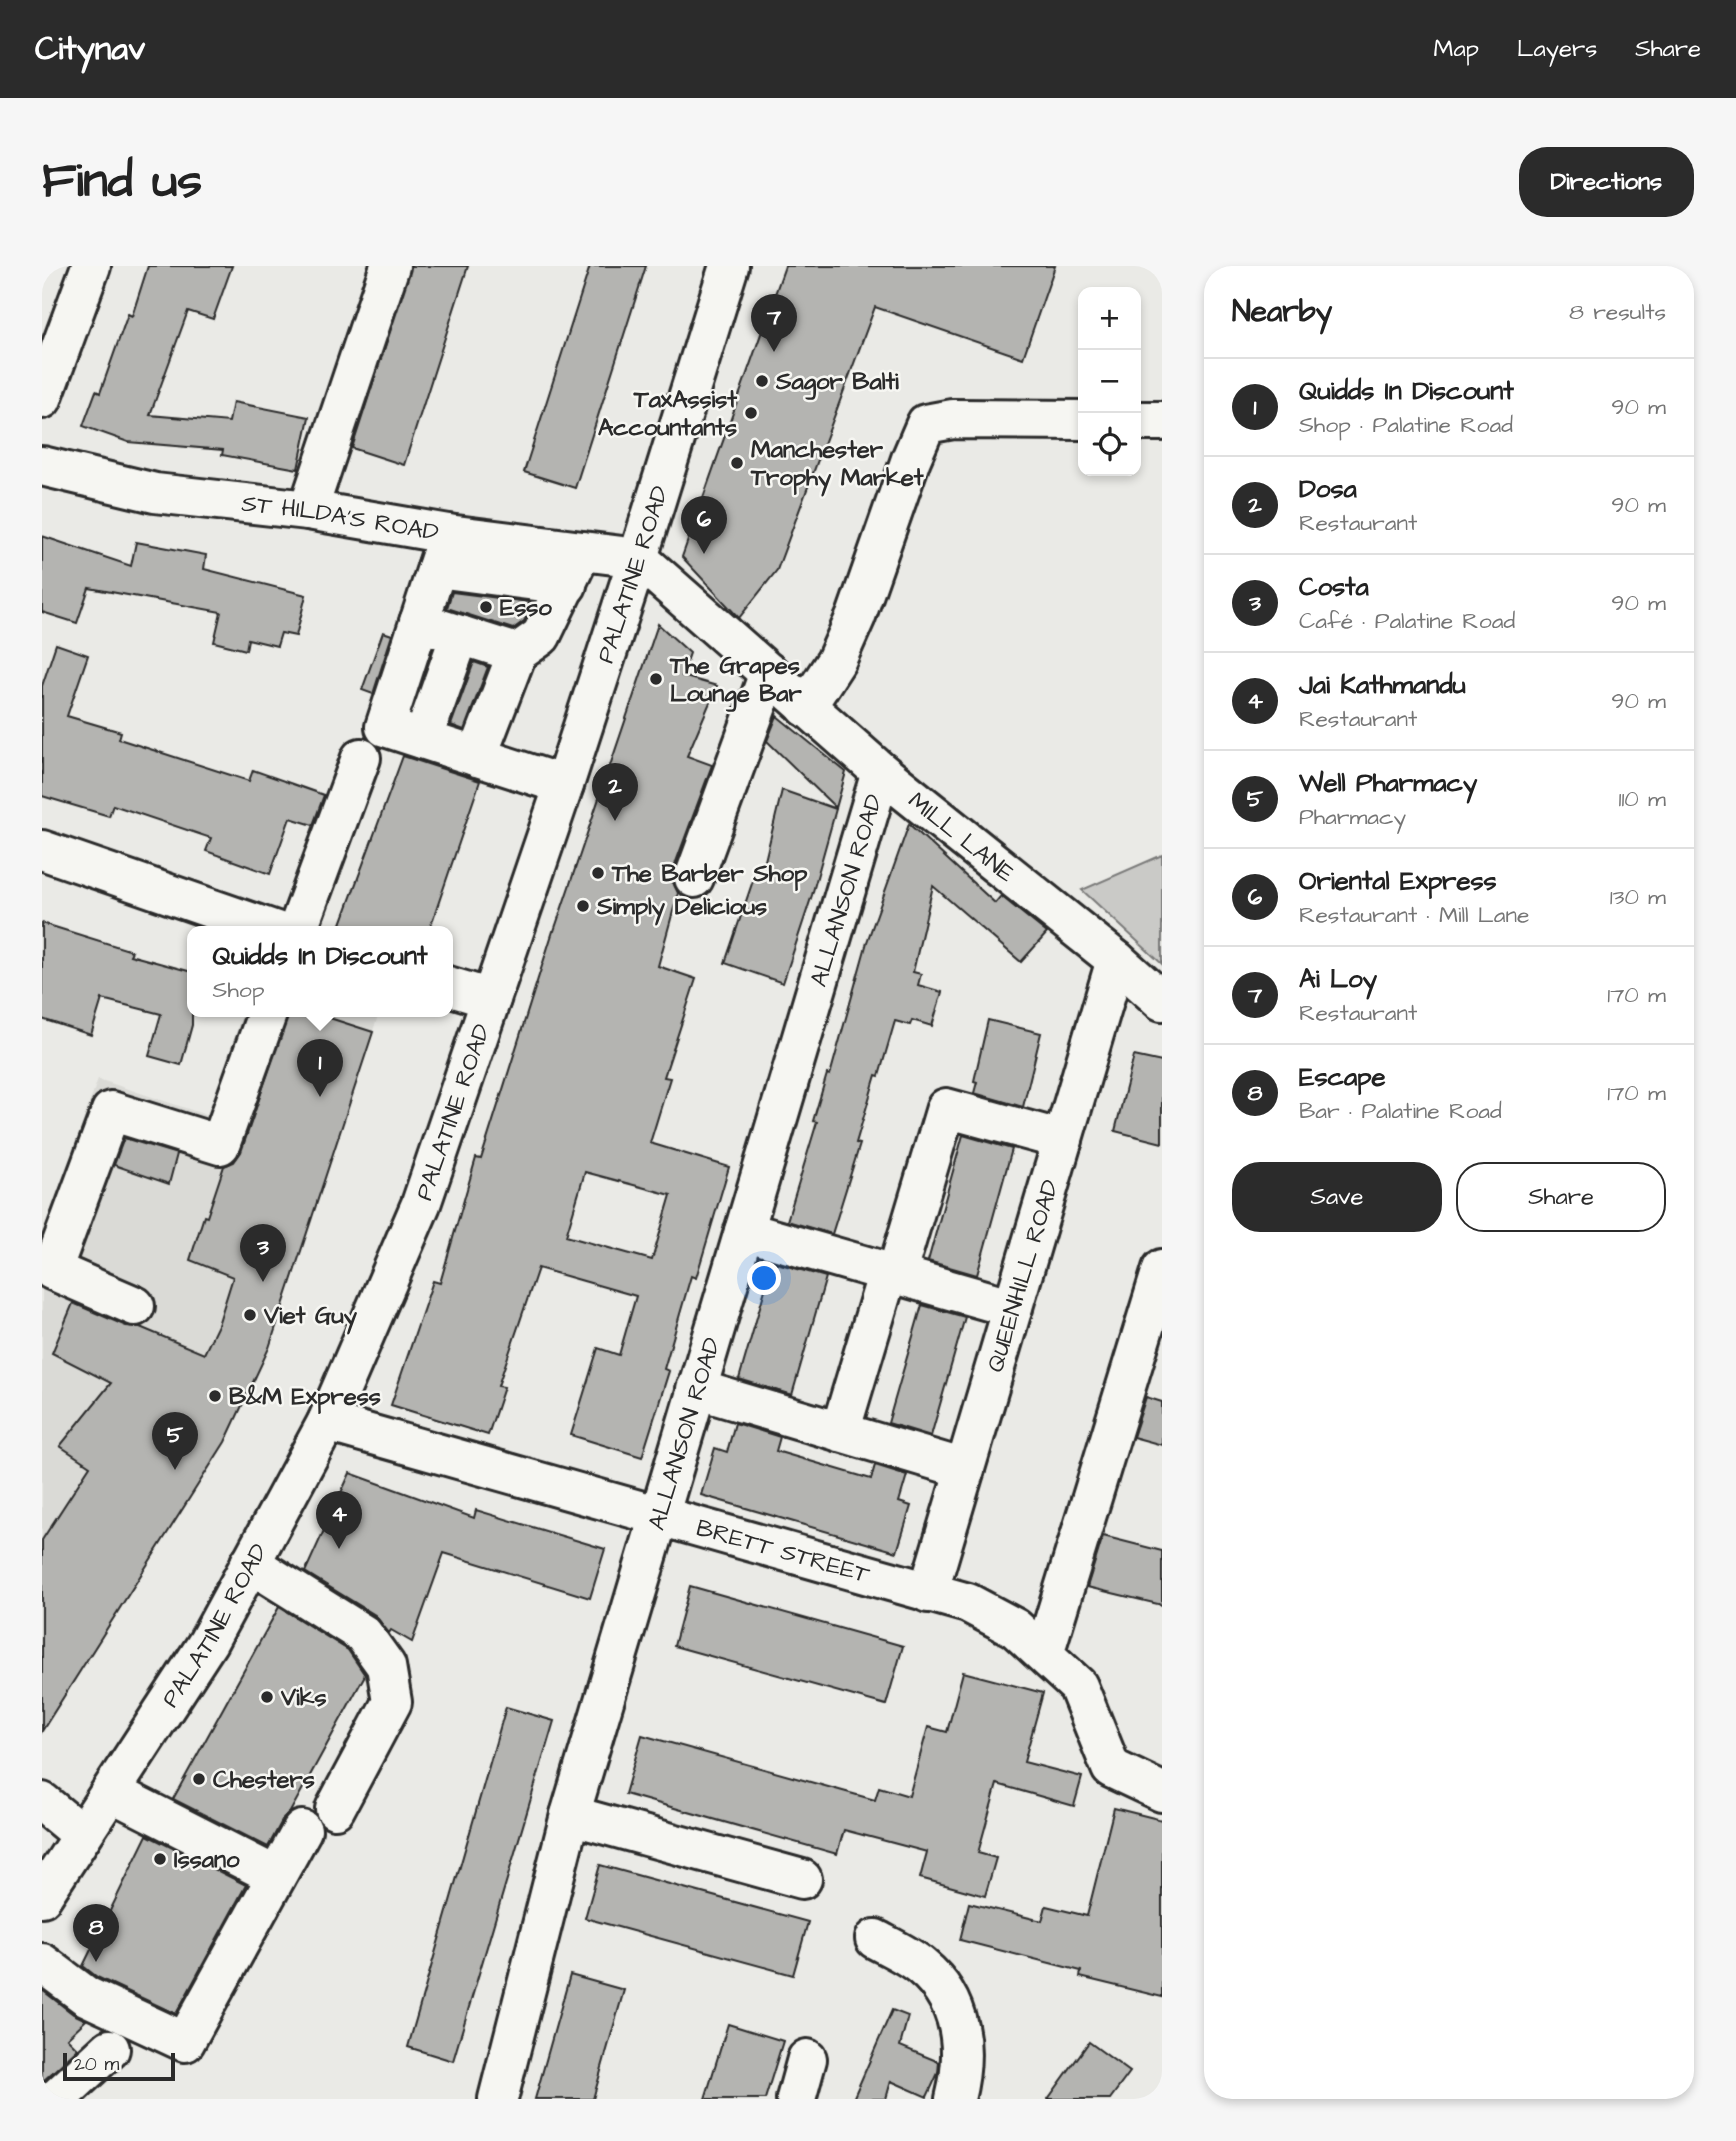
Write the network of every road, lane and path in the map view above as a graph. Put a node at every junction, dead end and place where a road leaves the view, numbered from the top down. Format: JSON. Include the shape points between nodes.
{"nodes":[{"id":1,"x":91,"y":266,"type":"edge"},
{"id":2,"x":390,"y":266,"type":"edge"},
{"id":3,"x":730,"y":266,"type":"edge"},
{"id":4,"x":42,"y":399,"type":"edge"},
{"id":5,"x":1078,"y":420,"type":"edge"},
{"id":6,"x":1141,"y":421,"type":"edge"},
{"id":7,"x":1162,"y":421,"type":"edge"},
{"id":8,"x":42,"y":466,"type":"edge"},
{"id":9,"x":308,"y":510,"type":"junction"},
{"id":10,"x":638,"y":558,"type":"junction"},
{"id":11,"x":439,"y":562,"type":"junction"},
{"id":12,"x":575,"y":568,"type":"junction"},
{"id":13,"x":419,"y":622,"type":"junction"},
{"id":14,"x":460,"y":635,"type":"junction"},
{"id":15,"x":517,"y":653,"type":"junction"},
{"id":16,"x":769,"y":673,"type":"junction"},
{"id":17,"x":806,"y":707,"type":"junction"},
{"id":18,"x":384,"y":727,"type":"junction"},
{"id":19,"x":423,"y":739,"type":"junction"},
{"id":20,"x":478,"y":757,"type":"junction"},
{"id":21,"x":361,"y":758,"type":"dead end"},
{"id":22,"x":881,"y":772,"type":"junction"},
{"id":23,"x":564,"y":785,"type":"junction"},
{"id":24,"x":42,"y":850,"type":"edge"},
{"id":25,"x":694,"y":878,"type":"dead end"},
{"id":26,"x":262,"y":926,"type":"edge"},
{"id":27,"x":299,"y":926,"type":"edge"},
{"id":28,"x":1116,"y":960,"type":"junction"},
{"id":29,"x":453,"y":988,"type":"edge"},
{"id":30,"x":491,"y":999,"type":"junction"},
{"id":31,"x":1162,"y":1002,"type":"edge"},
{"id":32,"x":266,"y":1017,"type":"edge"},
{"id":33,"x":1063,"y":1140,"type":"junction"},
{"id":34,"x":744,"y":1231,"type":"junction"},
{"id":35,"x":1162,"y":1269,"type":"edge"},
{"id":36,"x":892,"y":1274,"type":"junction"},
{"id":37,"x":135,"y":1306,"type":"dead end"},
{"id":38,"x":1013,"y":1308,"type":"junction"},
{"id":39,"x":696,"y":1389,"type":"junction"},
{"id":40,"x":327,"y":1422,"type":"junction"},
{"id":41,"x":839,"y":1432,"type":"junction"},
{"id":42,"x":965,"y":1469,"type":"junction"},
{"id":43,"x":658,"y":1517,"type":"junction"},
{"id":44,"x":250,"y":1563,"type":"junction"},
{"id":45,"x":928,"y":1593,"type":"junction"},
{"id":46,"x":1044,"y":1654,"type":"junction"},
{"id":47,"x":111,"y":1792,"type":"junction"},
{"id":48,"x":1162,"y":1792,"type":"edge"},
{"id":49,"x":42,"y":1802,"type":"edge"},
{"id":50,"x":335,"y":1809,"type":"dead end"},
{"id":51,"x":570,"y":1815,"type":"junction"},
{"id":52,"x":302,"y":1830,"type":"dead end"},
{"id":53,"x":82,"y":1835,"type":"junction"},
{"id":54,"x":276,"y":1876,"type":"junction"},
{"id":55,"x":802,"y":1880,"type":"dead end"},
{"id":56,"x":42,"y":1897,"type":"edge"},
{"id":57,"x":875,"y":1939,"type":"dead end"},
{"id":58,"x":42,"y":1963,"type":"edge"},
{"id":59,"x":110,"y":2049,"type":"dead end"},
{"id":60,"x":807,"y":2059,"type":"dead end"},
{"id":61,"x":56,"y":2099,"type":"edge"},
{"id":62,"x":498,"y":2099,"type":"edge"},
{"id":63,"x":796,"y":2099,"type":"edge"},
{"id":64,"x":955,"y":2099,"type":"edge"}],
"edges":[{"from":1,"to":4,"type":"street"},
{"from":2,"to":9,"type":"street"},
{"from":3,"to":10,"type":"street","name":"PALATINE ROAD"},
{"from":5,"to":17,"type":"street","via":[[953,419],[926,424],[846,639]]},
{"from":6,"to":7,"type":"street"},
{"from":8,"to":9,"type":"street","name":"ST HILDA'S ROAD","via":[[155,493]]},
{"from":9,"to":11,"type":"street","name":"ST HILDA'S ROAD"},
{"from":10,"to":12,"type":"street","name":"ST HILDA'S ROAD"},
{"from":10,"to":16,"type":"street","name":"MILL LANE"},
{"from":10,"to":23,"type":"street","name":"PALATINE ROAD"},
{"from":11,"to":12,"type":"street","name":"ST HILDA'S ROAD"},
{"from":11,"to":13,"type":"street"},
{"from":11,"to":18,"type":"street","via":[[405,602],[374,694],[369,716]]},
{"from":12,"to":15,"type":"street","via":[[541,636]]},
{"from":13,"to":14,"type":"street"},
{"from":13,"to":18,"type":"street"},
{"from":14,"to":15,"type":"street"},
{"from":14,"to":19,"type":"street"},
{"from":15,"to":20,"type":"street"},
{"from":16,"to":17,"type":"street","name":"MILL LANE"},
{"from":16,"to":25,"type":"street"},
{"from":17,"to":22,"type":"street","name":"MILL LANE"},
{"from":18,"to":19,"type":"street"},
{"from":19,"to":20,"type":"street"},
{"from":20,"to":23,"type":"street"},
{"from":21,"to":27,"type":"street"},
{"from":22,"to":28,"type":"street","name":"MILL LANE"},
{"from":22,"to":34,"type":"street","name":"ALLANSON ROAD"},
{"from":23,"to":30,"type":"street","name":"PALATINE ROAD"},
{"from":24,"to":26,"type":"street"},
{"from":28,"to":31,"type":"street","name":"MILL LANE"},
{"from":28,"to":33,"type":"street","name":"QUEENHILL ROAD"},
{"from":29,"to":30,"type":"street"},
{"from":30,"to":40,"type":"street","name":"PALATINE ROAD","via":[[421,1204]]},
{"from":32,"to":37,"type":"street","via":[[219,1145],[111,1111],[52,1270]]},
{"from":33,"to":36,"type":"street","via":[[946,1108]]},
{"from":33,"to":38,"type":"street","name":"QUEENHILL ROAD"},
{"from":34,"to":36,"type":"street"},
{"from":34,"to":39,"type":"street","name":"ALLANSON ROAD"},
{"from":35,"to":46,"type":"street"},
{"from":36,"to":38,"type":"street"},
{"from":36,"to":41,"type":"street"},
{"from":38,"to":42,"type":"street","name":"QUEENHILL ROAD"},
{"from":39,"to":41,"type":"street"},
{"from":39,"to":43,"type":"street","name":"ALLANSON ROAD"},
{"from":40,"to":43,"type":"street","name":"BRETT STREET"},
{"from":40,"to":44,"type":"street","name":"PALATINE ROAD"},
{"from":41,"to":42,"type":"street"},
{"from":42,"to":45,"type":"street","name":"QUEENHILL ROAD"},
{"from":43,"to":45,"type":"street","name":"BRETT STREET"},
{"from":43,"to":51,"type":"street","name":"ALLANSON ROAD"},
{"from":44,"to":47,"type":"street","name":"PALATINE ROAD","via":[[208,1642]]},
{"from":44,"to":50,"type":"street","via":[[363,1634],[386,1666],[392,1702]]},
{"from":45,"to":46,"type":"street","name":"BRETT STREET","via":[[968,1603],[1015,1628]]},
{"from":46,"to":48,"type":"street","name":"BRETT STREET","via":[[1078,1686],[1111,1768]]},
{"from":47,"to":53,"type":"street","name":"PALATINE ROAD"},
{"from":47,"to":54,"type":"street"},
{"from":49,"to":53,"type":"street"},
{"from":51,"to":55,"type":"street"},
{"from":51,"to":62,"type":"street","name":"ALLANSON ROAD"},
{"from":52,"to":54,"type":"street"},
{"from":53,"to":56,"type":"street","name":"PALATINE ROAD"},
{"from":54,"to":58,"type":"street","via":[[185,2042],[86,1996]]},
{"from":57,"to":64,"type":"street","via":[[921,1966],[942,1988],[960,2026],[962,2070]]},
{"from":59,"to":61,"type":"street"},
{"from":60,"to":63,"type":"street"}]}
